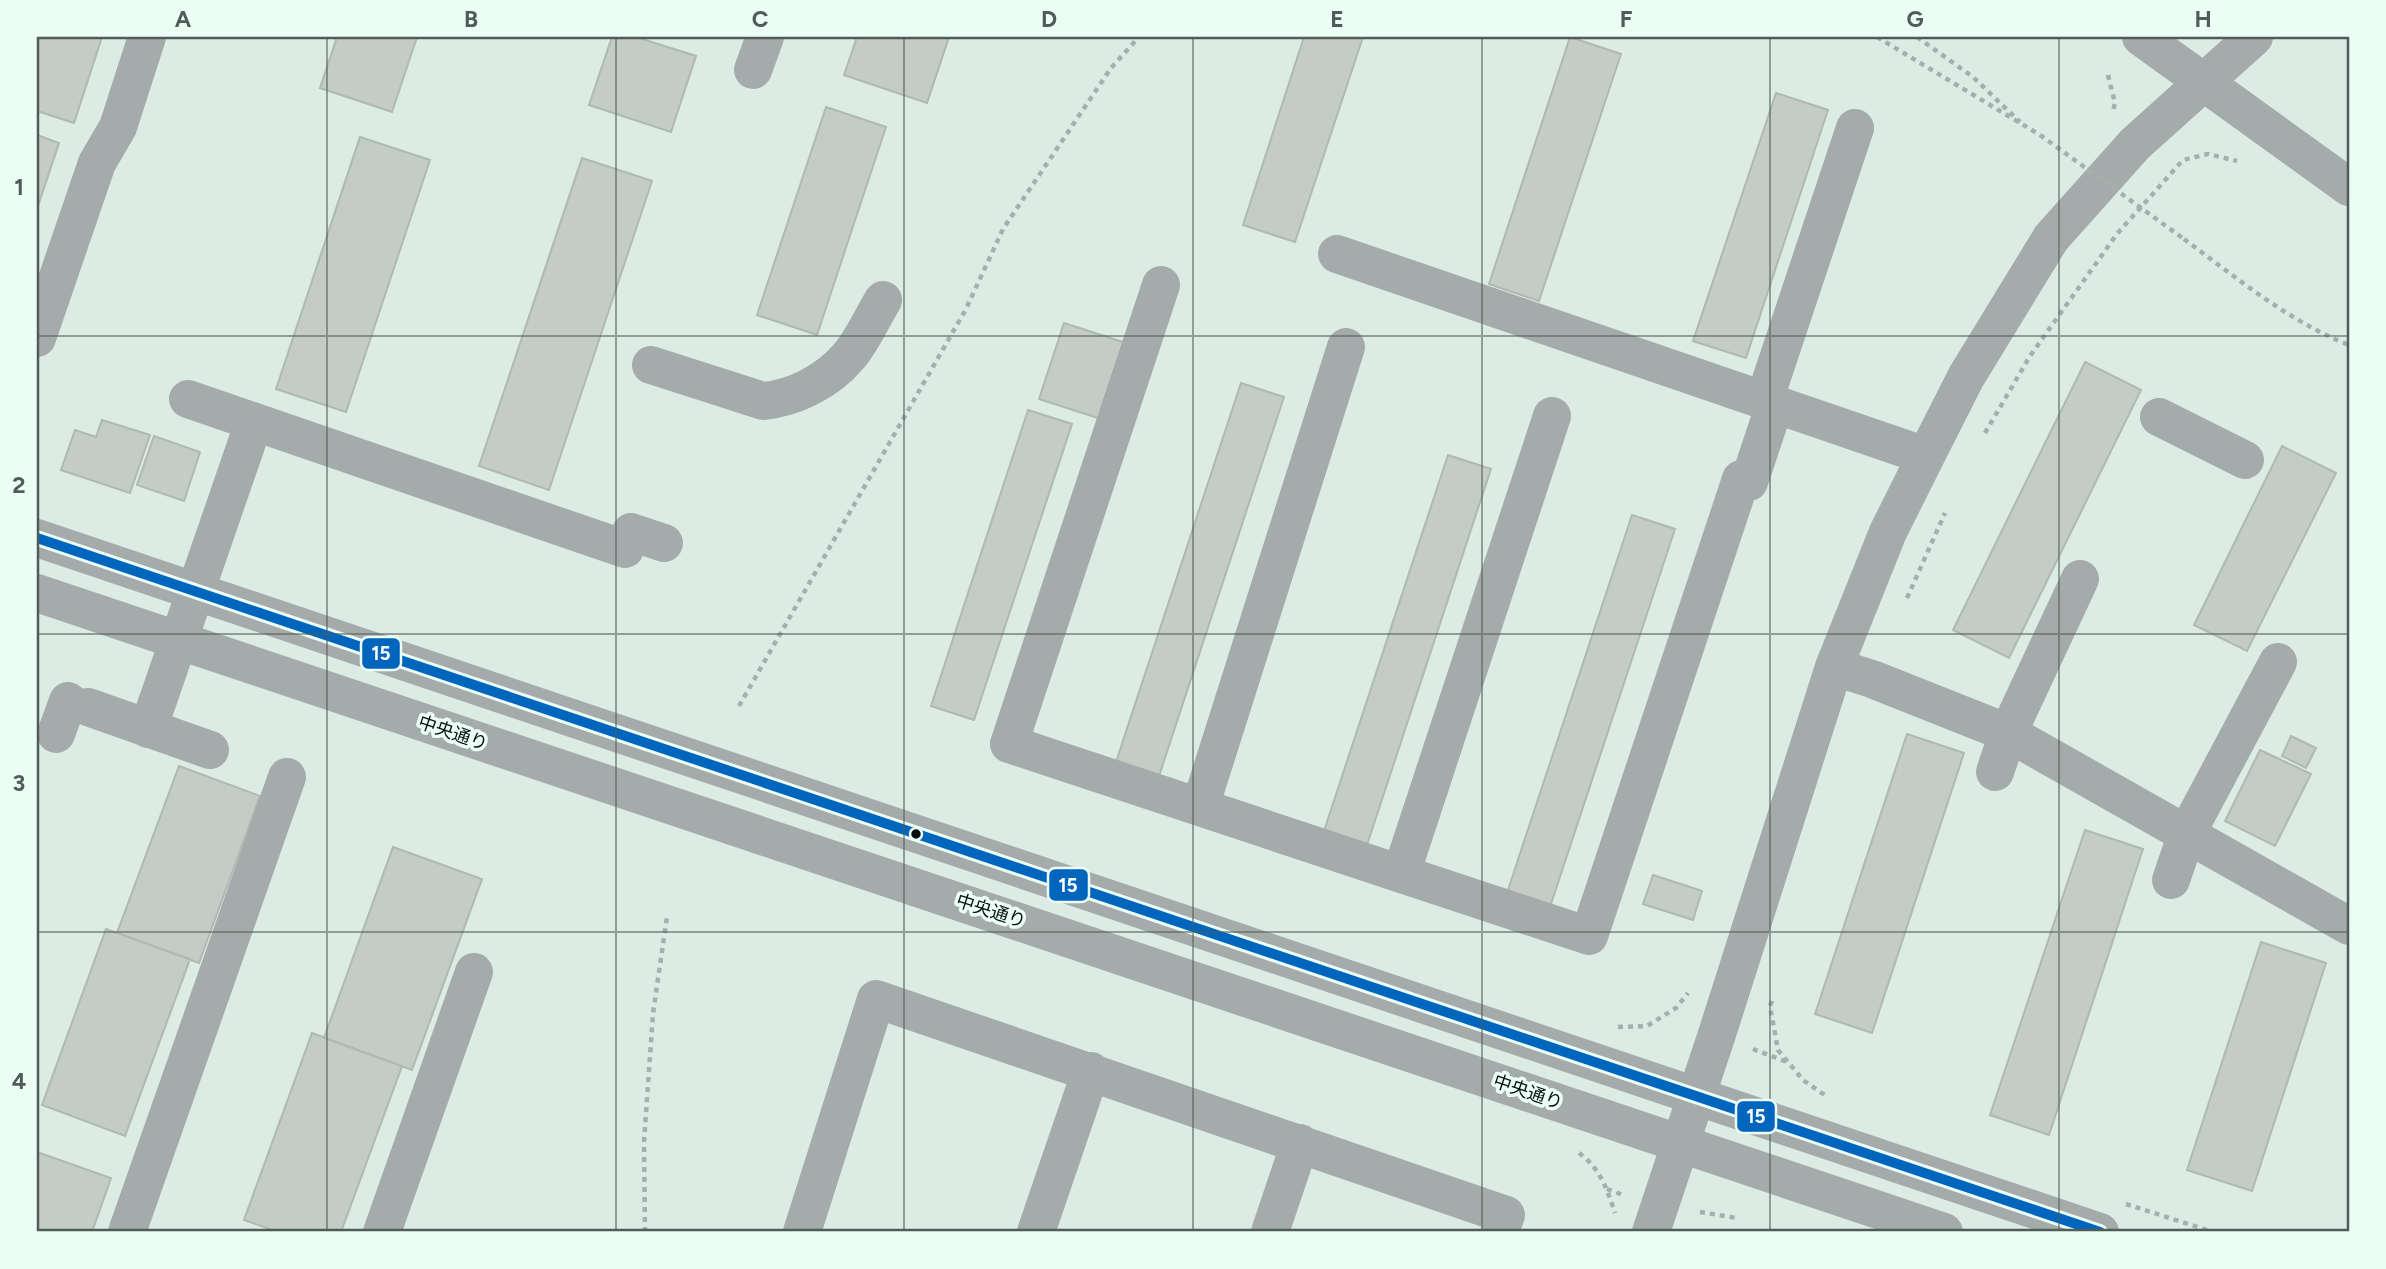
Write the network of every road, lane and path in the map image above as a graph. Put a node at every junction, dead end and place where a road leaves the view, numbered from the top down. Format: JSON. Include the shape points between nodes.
{"nodes":[{"id":1,"x":147,"y":37,"type":"edge"},
{"id":2,"x":1139,"y":37,"type":"edge"},
{"id":3,"x":1877,"y":37,"type":"edge"},
{"id":4,"x":1917,"y":37,"type":"edge"},
{"id":5,"x":2141,"y":37,"type":"edge"},
{"id":6,"x":2254,"y":37,"type":"edge"},
{"id":7,"x":2203,"y":81,"type":"junction"},
{"id":8,"x":2026,"y":127,"type":"junction"},
{"id":9,"x":1854,"y":128,"type":"dead end"},
{"id":10,"x":2349,"y":187,"type":"edge"},
{"id":11,"x":1337,"y":254,"type":"dead end"},
{"id":12,"x":1161,"y":285,"type":"dead end"},
{"id":13,"x":883,"y":300,"type":"dead end"},
{"id":14,"x":37,"y":338,"type":"edge"},
{"id":15,"x":2349,"y":345,"type":"edge"},
{"id":16,"x":1346,"y":347,"type":"dead end"},
{"id":17,"x":651,"y":366,"type":"dead end"},
{"id":18,"x":188,"y":399,"type":"dead end"},
{"id":19,"x":1769,"y":403,"type":"junction"},
{"id":20,"x":1552,"y":416,"type":"dead end"},
{"id":21,"x":2158,"y":417,"type":"dead end"},
{"id":22,"x":254,"y":422,"type":"junction"},
{"id":23,"x":1926,"y":457,"type":"junction"},
{"id":24,"x":2245,"y":460,"type":"dead end"},
{"id":25,"x":37,"y":537,"type":"edge"},
{"id":26,"x":664,"y":543,"type":"dead end"},
{"id":27,"x":2080,"y":579,"type":"dead end"},
{"id":28,"x":195,"y":591,"type":"junction"},
{"id":29,"x":37,"y":593,"type":"edge"},
{"id":30,"x":178,"y":640,"type":"junction"},
{"id":31,"x":2278,"y":662,"type":"dead end"},
{"id":32,"x":1834,"y":667,"type":"junction"},
{"id":33,"x":739,"y":706,"type":"dead end"},
{"id":34,"x":70,"y":714,"type":"dead end"},
{"id":35,"x":148,"y":729,"type":"junction"},
{"id":36,"x":2008,"y":733,"type":"junction"},
{"id":37,"x":210,"y":750,"type":"dead end"},
{"id":38,"x":1995,"y":772,"type":"dead end"},
{"id":39,"x":287,"y":777,"type":"dead end"},
{"id":40,"x":1200,"y":807,"type":"junction"},
{"id":41,"x":2187,"y":833,"type":"junction"},
{"id":42,"x":1401,"y":874,"type":"junction"},
{"id":43,"x":2171,"y":880,"type":"dead end"},
{"id":44,"x":667,"y":916,"type":"dead end"},
{"id":45,"x":2349,"y":926,"type":"edge"},
{"id":46,"x":474,"y":972,"type":"dead end"},
{"id":47,"x":1090,"y":1071,"type":"junction"},
{"id":48,"x":1696,"y":1096,"type":"junction"},
{"id":49,"x":1300,"y":1143,"type":"junction"},
{"id":50,"x":1680,"y":1145,"type":"junction"},
{"id":51,"x":127,"y":1232,"type":"edge"},
{"id":52,"x":383,"y":1232,"type":"edge"},
{"id":53,"x":645,"y":1232,"type":"edge"},
{"id":54,"x":802,"y":1232,"type":"edge"},
{"id":55,"x":1036,"y":1232,"type":"edge"},
{"id":56,"x":1270,"y":1232,"type":"edge"},
{"id":57,"x":1500,"y":1232,"type":"edge"},
{"id":58,"x":1651,"y":1232,"type":"edge"},
{"id":59,"x":1944,"y":1232,"type":"edge"},
{"id":60,"x":2099,"y":1232,"type":"edge"}],
"edges":[{"from":1,"to":14,"type":"street","via":[[118,127],[97,163]]},
{"from":2,"to":33,"type":"path","via":[[1111,68],[1003,229],[966,309]]},
{"from":3,"to":8,"type":"path"},
{"from":4,"to":8,"type":"path","via":[[1973,77]]},
{"from":5,"to":7,"type":"street"},
{"from":6,"to":7,"type":"street"},
{"from":7,"to":10,"type":"street"},
{"from":7,"to":23,"type":"street","via":[[2135,144],[2052,238],[1966,377]]},
{"from":8,"to":15,"type":"path","bridge":true,"via":[[2272,303],[2319,333]]},
{"from":9,"to":19,"type":"street"},
{"from":11,"to":19,"type":"street"},
{"from":12,"to":40,"type":"street","via":[[1009,744]]},
{"from":13,"to":17,"type":"street","via":[[849,356],[815,385],[778,400],[763,401]]},
{"from":16,"to":40,"type":"street"},
{"from":18,"to":22,"type":"street"},
{"from":19,"to":23,"type":"street"},
{"from":19,"to":42,"type":"street","via":[[1589,936]]},
{"from":20,"to":42,"type":"street"},
{"from":21,"to":24,"type":"street"},
{"from":22,"to":26,"type":"street","via":[[625,549],[631,531]]},
{"from":22,"to":28,"type":"street"},
{"from":23,"to":32,"type":"street","via":[[1888,532]]},
{"from":25,"to":28,"type":"street"},
{"from":27,"to":36,"type":"street"},
{"from":28,"to":30,"type":"street"},
{"from":28,"to":48,"type":"street"},
{"from":29,"to":30,"type":"street","name":"中央通り"},
{"from":30,"to":35,"type":"street"},
{"from":30,"to":50,"type":"street","name":"中央通り"},
{"from":31,"to":41,"type":"street"},
{"from":32,"to":36,"type":"street"},
{"from":32,"to":48,"type":"street"},
{"from":34,"to":35,"type":"street"},
{"from":35,"to":37,"type":"street"},
{"from":36,"to":38,"type":"street"},
{"from":36,"to":41,"type":"street","via":[[2084,788]]},
{"from":39,"to":51,"type":"street"},
{"from":40,"to":42,"type":"street"},
{"from":41,"to":43,"type":"street"},
{"from":41,"to":45,"type":"street","via":[[2261,894]]},
{"from":44,"to":53,"type":"path","via":[[653,1013],[644,1142]]},
{"from":46,"to":52,"type":"street"},
{"from":47,"to":49,"type":"street"},
{"from":47,"to":54,"type":"street","via":[[876,999]]},
{"from":47,"to":55,"type":"street"},
{"from":48,"to":50,"type":"street"},
{"from":48,"to":60,"type":"street"},
{"from":49,"to":56,"type":"street"},
{"from":49,"to":57,"type":"street","via":[[1506,1214]]},
{"from":50,"to":58,"type":"street"},
{"from":50,"to":59,"type":"street","name":"中央通り"}]}
